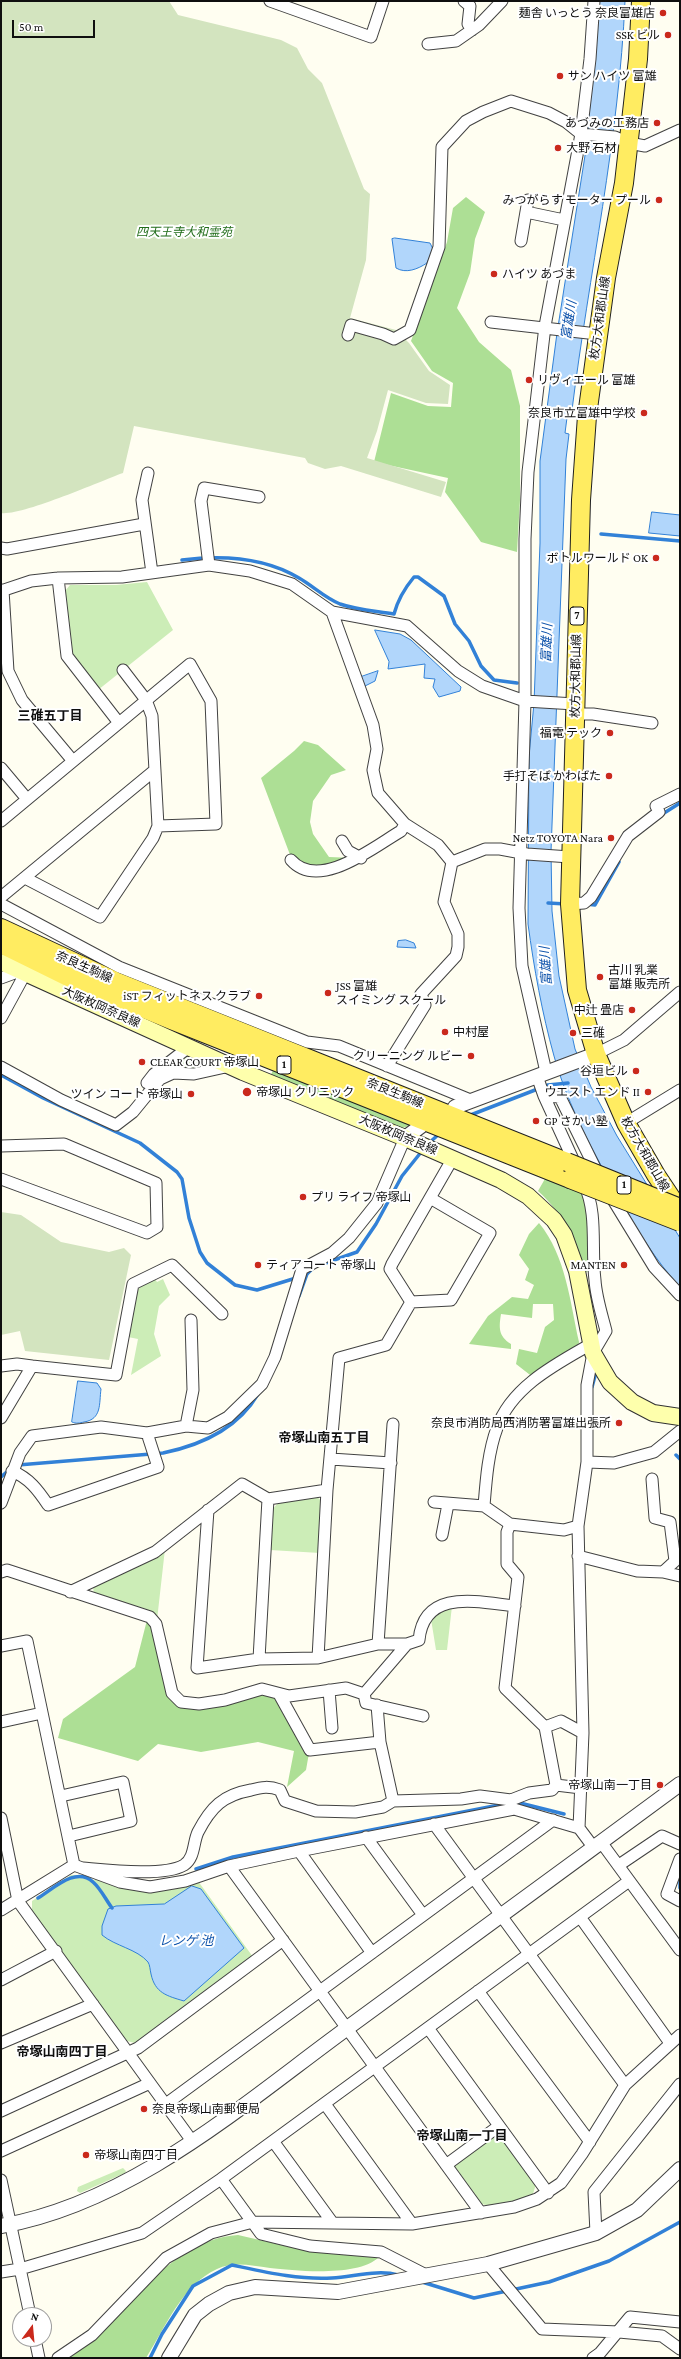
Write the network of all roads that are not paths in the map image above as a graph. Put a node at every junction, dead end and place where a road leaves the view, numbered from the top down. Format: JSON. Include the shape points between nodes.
{"nodes":[{"id":1,"x":270,"y":1,"type":"edge"},
{"id":2,"x":383,"y":1,"type":"edge"},
{"id":3,"x":464,"y":1,"type":"edge"},
{"id":4,"x":502,"y":1,"type":"edge"},
{"id":5,"x":594,"y":1,"type":"edge"},
{"id":6,"x":641,"y":1,"type":"edge"},
{"id":7,"x":472,"y":30,"type":"junction"},
{"id":8,"x":428,"y":44,"type":"dead end"},
{"id":9,"x":680,"y":130,"type":"edge"},
{"id":10,"x":581,"y":134,"type":"junction"},
{"id":11,"x":622,"y":140,"type":"junction"},
{"id":12,"x":528,"y":200,"type":"dead end"},
{"id":13,"x":526,"y":212,"type":"junction"},
{"id":14,"x":564,"y":220,"type":"junction"},
{"id":15,"x":520,"y":241,"type":"dead end"},
{"id":16,"x":491,"y":322,"type":"dead end"},
{"id":17,"x":545,"y":326,"type":"junction"},
{"id":18,"x":592,"y":333,"type":"junction"},
{"id":19,"x":348,"y":335,"type":"dead end"},
{"id":20,"x":148,"y":473,"type":"dead end"},
{"id":21,"x":259,"y":497,"type":"dead end"},
{"id":22,"x":144,"y":524,"type":"junction"},
{"id":23,"x":1,"y":548,"type":"edge"},
{"id":24,"x":209,"y":565,"type":"junction"},
{"id":25,"x":152,"y":573,"type":"junction"},
{"id":26,"x":58,"y":578,"type":"junction"},
{"id":27,"x":2,"y":590,"type":"edge"},
{"id":28,"x":332,"y":612,"type":"junction"},
{"id":29,"x":3,"y":637,"type":"edge"},
{"id":30,"x":123,"y":670,"type":"dead end"},
{"id":31,"x":146,"y":700,"type":"junction"},
{"id":32,"x":529,"y":702,"type":"junction"},
{"id":33,"x":570,"y":708,"type":"junction"},
{"id":34,"x":119,"y":723,"type":"junction"},
{"id":35,"x":652,"y":723,"type":"dead end"},
{"id":36,"x":73,"y":761,"type":"junction"},
{"id":37,"x":1,"y":768,"type":"edge"},
{"id":38,"x":155,"y":770,"type":"junction"},
{"id":39,"x":680,"y":794,"type":"edge"},
{"id":40,"x":27,"y":800,"type":"junction"},
{"id":41,"x":1,"y":821,"type":"edge"},
{"id":42,"x":405,"y":824,"type":"junction"},
{"id":43,"x":158,"y":826,"type":"junction"},
{"id":44,"x":342,"y":842,"type":"dead end"},
{"id":45,"x":524,"y":854,"type":"junction"},
{"id":46,"x":570,"y":857,"type":"junction"},
{"id":47,"x":360,"y":858,"type":"junction"},
{"id":48,"x":291,"y":860,"type":"dead end"},
{"id":49,"x":452,"y":862,"type":"junction"},
{"id":50,"x":25,"y":878,"type":"junction"},
{"id":51,"x":1,"y":897,"type":"edge"},
{"id":52,"x":1,"y":904,"type":"edge"},
{"id":53,"x":570,"y":904,"type":"junction"},
{"id":54,"x":1,"y":928,"type":"edge"},
{"id":55,"x":1,"y":944,"type":"edge"},
{"id":56,"x":1,"y":962,"type":"edge"},
{"id":57,"x":22,"y":972,"type":"junction"},
{"id":58,"x":1,"y":978,"type":"edge"},
{"id":59,"x":680,"y":992,"type":"edge"},
{"id":60,"x":1,"y":1018,"type":"edge"},
{"id":61,"x":189,"y":1047,"type":"junction"},
{"id":62,"x":588,"y":1057,"type":"junction"},
{"id":63,"x":230,"y":1066,"type":"junction"},
{"id":64,"x":387,"y":1066,"type":"junction"},
{"id":65,"x":1,"y":1067,"type":"edge"},
{"id":66,"x":547,"y":1072,"type":"junction"},
{"id":67,"x":680,"y":1090,"type":"edge"},
{"id":68,"x":149,"y":1092,"type":"junction"},
{"id":69,"x":544,"y":1096,"type":"junction"},
{"id":70,"x":473,"y":1101,"type":"junction"},
{"id":71,"x":455,"y":1107,"type":"dead end"},
{"id":72,"x":626,"y":1123,"type":"junction"},
{"id":73,"x":421,"y":1126,"type":"dead end"},
{"id":74,"x":406,"y":1138,"type":"junction"},
{"id":75,"x":1,"y":1148,"type":"edge"},
{"id":76,"x":453,"y":1158,"type":"junction"},
{"id":77,"x":569,"y":1171,"type":"junction"},
{"id":78,"x":1,"y":1179,"type":"edge"},
{"id":79,"x":430,"y":1198,"type":"junction"},
{"id":80,"x":680,"y":1208,"type":"edge"},
{"id":81,"x":680,"y":1211,"type":"edge"},
{"id":82,"x":680,"y":1222,"type":"edge"},
{"id":83,"x":680,"y":1295,"type":"edge"},
{"id":84,"x":411,"y":1302,"type":"junction"},
{"id":85,"x":222,"y":1314,"type":"dead end"},
{"id":86,"x":191,"y":1320,"type":"dead end"},
{"id":87,"x":592,"y":1348,"type":"junction"},
{"id":88,"x":1,"y":1366,"type":"edge"},
{"id":89,"x":32,"y":1366,"type":"junction"},
{"id":90,"x":1,"y":1418,"type":"edge"},
{"id":91,"x":680,"y":1418,"type":"edge"},
{"id":92,"x":393,"y":1424,"type":"dead end"},
{"id":93,"x":186,"y":1426,"type":"junction"},
{"id":94,"x":680,"y":1431,"type":"edge"},
{"id":95,"x":147,"y":1433,"type":"junction"},
{"id":96,"x":331,"y":1459,"type":"junction"},
{"id":97,"x":587,"y":1462,"type":"junction"},
{"id":98,"x":391,"y":1463,"type":"junction"},
{"id":99,"x":12,"y":1471,"type":"junction"},
{"id":100,"x":652,"y":1479,"type":"dead end"},
{"id":101,"x":327,"y":1490,"type":"junction"},
{"id":102,"x":268,"y":1499,"type":"junction"},
{"id":103,"x":434,"y":1502,"type":"dead end"},
{"id":104,"x":1,"y":1503,"type":"edge"},
{"id":105,"x":448,"y":1504,"type":"junction"},
{"id":106,"x":484,"y":1506,"type":"junction"},
{"id":107,"x":208,"y":1510,"type":"junction"},
{"id":108,"x":510,"y":1524,"type":"junction"},
{"id":109,"x":578,"y":1526,"type":"junction"},
{"id":110,"x":442,"y":1535,"type":"dead end"},
{"id":111,"x":578,"y":1556,"type":"junction"},
{"id":112,"x":1,"y":1572,"type":"edge"},
{"id":113,"x":662,"y":1572,"type":"junction"},
{"id":114,"x":680,"y":1576,"type":"edge"},
{"id":115,"x":70,"y":1592,"type":"junction"},
{"id":116,"x":515,"y":1606,"type":"junction"},
{"id":117,"x":378,"y":1644,"type":"junction"},
{"id":118,"x":407,"y":1644,"type":"junction"},
{"id":119,"x":1,"y":1646,"type":"edge"},
{"id":120,"x":318,"y":1658,"type":"junction"},
{"id":121,"x":259,"y":1659,"type":"junction"},
{"id":122,"x":329,"y":1690,"type":"junction"},
{"id":123,"x":279,"y":1694,"type":"junction"},
{"id":124,"x":364,"y":1694,"type":"junction"},
{"id":125,"x":377,"y":1705,"type":"junction"},
{"id":126,"x":42,"y":1713,"type":"junction"},
{"id":127,"x":424,"y":1716,"type":"dead end"},
{"id":128,"x":1,"y":1722,"type":"edge"},
{"id":129,"x":545,"y":1727,"type":"junction"},
{"id":130,"x":332,"y":1728,"type":"dead end"},
{"id":131,"x":583,"y":1733,"type":"junction"},
{"id":132,"x":380,"y":1742,"type":"junction"},
{"id":133,"x":680,"y":1784,"type":"edge"},
{"id":134,"x":556,"y":1785,"type":"junction"},
{"id":135,"x":581,"y":1788,"type":"junction"},
{"id":136,"x":61,"y":1796,"type":"junction"},
{"id":137,"x":393,"y":1801,"type":"junction"},
{"id":138,"x":512,"y":1805,"type":"junction"},
{"id":139,"x":1,"y":1818,"type":"edge"},
{"id":140,"x":553,"y":1820,"type":"junction"},
{"id":141,"x":434,"y":1824,"type":"junction"},
{"id":142,"x":579,"y":1828,"type":"junction"},
{"id":143,"x":69,"y":1836,"type":"junction"},
{"id":144,"x":366,"y":1837,"type":"junction"},
{"id":145,"x":680,"y":1844,"type":"edge"},
{"id":146,"x":598,"y":1845,"type":"junction"},
{"id":147,"x":299,"y":1851,"type":"junction"},
{"id":148,"x":680,"y":1859,"type":"edge"},
{"id":149,"x":619,"y":1865,"type":"junction"},
{"id":150,"x":79,"y":1866,"type":"junction"},
{"id":151,"x":229,"y":1866,"type":"junction"},
{"id":152,"x":474,"y":1878,"type":"junction"},
{"id":153,"x":629,"y":1881,"type":"junction"},
{"id":154,"x":18,"y":1901,"type":"junction"},
{"id":155,"x":680,"y":1902,"type":"edge"},
{"id":156,"x":1,"y":1910,"type":"edge"},
{"id":157,"x":423,"y":1915,"type":"junction"},
{"id":158,"x":502,"y":1916,"type":"junction"},
{"id":159,"x":580,"y":1917,"type":"junction"},
{"id":160,"x":283,"y":1940,"type":"junction"},
{"id":161,"x":680,"y":1950,"type":"edge"},
{"id":162,"x":56,"y":1951,"type":"junction"},
{"id":163,"x":372,"y":1953,"type":"junction"},
{"id":164,"x":529,"y":1954,"type":"junction"},
{"id":165,"x":1,"y":1980,"type":"edge"},
{"id":166,"x":320,"y":1991,"type":"junction"},
{"id":167,"x":478,"y":1992,"type":"junction"},
{"id":168,"x":93,"y":2004,"type":"junction"},
{"id":169,"x":347,"y":2028,"type":"junction"},
{"id":170,"x":428,"y":2028,"type":"junction"},
{"id":171,"x":680,"y":2035,"type":"edge"},
{"id":172,"x":1,"y":2043,"type":"edge"},
{"id":173,"x":670,"y":2043,"type":"junction"},
{"id":174,"x":128,"y":2053,"type":"junction"},
{"id":175,"x":375,"y":2067,"type":"junction"},
{"id":176,"x":150,"y":2083,"type":"junction"},
{"id":177,"x":680,"y":2084,"type":"edge"},
{"id":178,"x":625,"y":2085,"type":"junction"},
{"id":179,"x":166,"y":2104,"type":"junction"},
{"id":180,"x":324,"y":2104,"type":"junction"},
{"id":181,"x":1,"y":2111,"type":"edge"},
{"id":182,"x":499,"y":2126,"type":"junction"},
{"id":183,"x":192,"y":2141,"type":"junction"},
{"id":184,"x":273,"y":2141,"type":"junction"},
{"id":185,"x":590,"y":2142,"type":"junction"},
{"id":186,"x":1,"y":2151,"type":"edge"},
{"id":187,"x":446,"y":2165,"type":"junction"},
{"id":188,"x":680,"y":2169,"type":"edge"},
{"id":189,"x":221,"y":2179,"type":"junction"},
{"id":190,"x":1,"y":2180,"type":"edge"},
{"id":191,"x":548,"y":2193,"type":"junction"},
{"id":192,"x":481,"y":2213,"type":"junction"},
{"id":193,"x":253,"y":2222,"type":"junction"},
{"id":194,"x":332,"y":2222,"type":"junction"},
{"id":195,"x":412,"y":2224,"type":"junction"},
{"id":196,"x":6,"y":2226,"type":"edge"},
{"id":197,"x":596,"y":2233,"type":"junction"},
{"id":198,"x":488,"y":2264,"type":"junction"},
{"id":199,"x":20,"y":2269,"type":"junction"},
{"id":200,"x":1,"y":2272,"type":"edge"},
{"id":201,"x":426,"y":2275,"type":"junction"},
{"id":202,"x":28,"y":2307,"type":"edge"},
{"id":203,"x":680,"y":2322,"type":"edge"},
{"id":204,"x":618,"y":2332,"type":"junction"},
{"id":205,"x":37,"y":2347,"type":"edge"},
{"id":206,"x":680,"y":2349,"type":"edge"},
{"id":207,"x":39,"y":2358,"type":"edge"},
{"id":208,"x":58,"y":2358,"type":"edge"},
{"id":209,"x":170,"y":2358,"type":"edge"},
{"id":210,"x":593,"y":2358,"type":"edge"}],
"edges":[{"from":1,"to":2,"type":"street","via":[[371,38]]},
{"from":3,"to":7,"type":"street","via":[[470,6],[468,24]]},
{"from":4,"to":7,"type":"street"},
{"from":5,"to":10,"type":"street"},
{"from":6,"to":11,"type":"main road","name":"枚方大和郡山線","number":"7","via":[[638,59]]},
{"from":7,"to":8,"type":"street","via":[[456,41]]},
{"from":9,"to":11,"type":"street","via":[[645,146]]},
{"from":10,"to":11,"type":"street"},
{"from":10,"to":14,"type":"street"},
{"from":10,"to":19,"type":"street","via":[[555,116],[511,101],[466,121],[442,147],[439,247],[410,330],[394,340],[383,334],[351,326]]},
{"from":11,"to":18,"type":"main road","name":"枚方大和郡山線","number":"7","via":[[624,183]]},
{"from":12,"to":13,"type":"street"},
{"from":13,"to":14,"type":"street"},
{"from":13,"to":15,"type":"street"},
{"from":14,"to":17,"type":"street"},
{"from":16,"to":17,"type":"street"},
{"from":17,"to":18,"type":"street"},
{"from":17,"to":32,"type":"street","via":[[528,472],[525,539]]},
{"from":18,"to":33,"type":"main road","name":"枚方大和郡山線","number":"7"},
{"from":20,"to":22,"type":"street","via":[[142,500]]},
{"from":21,"to":24,"type":"street","via":[[204,488],[201,501]]},
{"from":22,"to":23,"type":"street"},
{"from":22,"to":25,"type":"street"},
{"from":24,"to":25,"type":"street"},
{"from":24,"to":28,"type":"street","via":[[250,571],[292,584]]},
{"from":25,"to":26,"type":"street","via":[[122,577]]},
{"from":26,"to":27,"type":"street","via":[[31,581]]},
{"from":26,"to":34,"type":"street","via":[[67,656]]},
{"from":27,"to":29,"type":"street"},
{"from":28,"to":32,"type":"street","via":[[407,626],[458,671],[482,686]]},
{"from":28,"to":42,"type":"street","via":[[374,725],[377,749],[373,770],[378,793]]},
{"from":29,"to":36,"type":"street","via":[[8,671],[22,700]]},
{"from":30,"to":31,"type":"street"},
{"from":31,"to":34,"type":"street"},
{"from":31,"to":38,"type":"street","via":[[152,716]]},
{"from":31,"to":43,"type":"street","via":[[190,664],[211,701],[216,824]]},
{"from":32,"to":33,"type":"street"},
{"from":32,"to":45,"type":"street"},
{"from":33,"to":35,"type":"street"},
{"from":33,"to":46,"type":"main road","name":"枚方大和郡山線","number":"7"},
{"from":34,"to":36,"type":"street"},
{"from":36,"to":40,"type":"street"},
{"from":37,"to":40,"type":"street"},
{"from":38,"to":43,"type":"street"},
{"from":38,"to":50,"type":"street"},
{"from":39,"to":53,"type":"street","via":[[656,806],[659,812],[628,836],[591,897],[584,903]]},
{"from":40,"to":41,"type":"street"},
{"from":42,"to":47,"type":"street","via":[[401,832],[374,846]]},
{"from":42,"to":49,"type":"street","via":[[438,845]]},
{"from":43,"to":50,"type":"street","via":[[153,838],[100,917]]},
{"from":44,"to":47,"type":"street","via":[[348,851]]},
{"from":45,"to":46,"type":"street"},
{"from":45,"to":49,"type":"street","via":[[500,848],[485,849]]},
{"from":45,"to":66,"type":"street","via":[[519,908],[522,966]]},
{"from":46,"to":53,"type":"main road","name":"枚方大和郡山線","number":"7"},
{"from":47,"to":48,"type":"street","via":[[329,869],[312,870],[302,870]]},
{"from":49,"to":64,"type":"street","via":[[444,902],[458,934],[456,956],[421,994],[425,1005]]},
{"from":50,"to":51,"type":"street"},
{"from":52,"to":64,"type":"street","via":[[119,967],[307,1042],[340,1046]]},
{"from":53,"to":62,"type":"main road","name":"枚方大和郡山線","number":"7","via":[[577,990]]},
{"from":54,"to":77,"type":"main road","name":"奈良生駒線","number":"1","via":[[115,981]]},
{"from":55,"to":77,"type":"main road","name":"奈良生駒線","number":"1","via":[[70,978],[157,1014]]},
{"from":56,"to":57,"type":"main road","name":"大阪枚岡奈良線"},
{"from":57,"to":58,"type":"street"},
{"from":57,"to":60,"type":"street"},
{"from":57,"to":61,"type":"main road","name":"大阪枚岡奈良線"},
{"from":59,"to":62,"type":"street","via":[[624,1040]]},
{"from":61,"to":63,"type":"main road","name":"大阪枚岡奈良線"},
{"from":61,"to":68,"type":"street","via":[[154,1074],[146,1084]]},
{"from":62,"to":66,"type":"street"},
{"from":62,"to":72,"type":"main road","name":"枚方大和郡山線","number":"7"},
{"from":63,"to":68,"type":"street","via":[[194,1074],[173,1073],[160,1079]]},
{"from":63,"to":74,"type":"main road","name":"大阪枚岡奈良線"},
{"from":64,"to":70,"type":"street"},
{"from":65,"to":68,"type":"street","via":[[61,1100],[116,1125],[133,1112]]},
{"from":66,"to":69,"type":"street"},
{"from":66,"to":70,"type":"street"},
{"from":67,"to":72,"type":"street"},
{"from":69,"to":83,"type":"street","via":[[560,1097],[589,1157],[620,1212],[654,1267]]},
{"from":69,"to":87,"type":"street","via":[[589,1194],[595,1255],[594,1280],[606,1331]]},
{"from":70,"to":71,"type":"street"},
{"from":72,"to":81,"type":"main road","name":"枚方大和郡山線","number":"7"},
{"from":73,"to":74,"type":"street"},
{"from":74,"to":76,"type":"main road","name":"大阪枚岡奈良線"},
{"from":74,"to":93,"type":"street","via":[[377,1203],[349,1238],[332,1253],[302,1269],[276,1357],[262,1384],[228,1417],[208,1428]]},
{"from":75,"to":78,"type":"street","via":[[64,1144],[156,1182],[157,1227],[147,1233]]},
{"from":76,"to":79,"type":"street"},
{"from":76,"to":87,"type":"main road","name":"大阪枚岡奈良線","via":[[502,1180],[528,1196],[554,1220],[571,1252]]},
{"from":77,"to":80,"type":"main road","name":"奈良生駒線","number":"1","bridge":true},
{"from":77,"to":82,"type":"main road","name":"奈良生駒線","number":"1","bridge":true},
{"from":79,"to":84,"type":"street","via":[[390,1269]]},
{"from":79,"to":84,"type":"street","via":[[490,1233],[451,1300]]},
{"from":84,"to":96,"type":"street","via":[[386,1345],[338,1358]]},
{"from":85,"to":89,"type":"street","via":[[172,1265],[133,1284],[116,1375]]},
{"from":86,"to":93,"type":"street","via":[[193,1390]]},
{"from":87,"to":91,"type":"main road","name":"大阪枚岡奈良線","via":[[610,1382],[632,1402],[653,1413]]},
{"from":87,"to":97,"type":"street","via":[[587,1385]]},
{"from":87,"to":106,"type":"street","via":[[533,1380],[512,1402],[497,1427]]},
{"from":88,"to":89,"type":"street"},
{"from":89,"to":90,"type":"street"},
{"from":92,"to":98,"type":"street"},
{"from":93,"to":95,"type":"street"},
{"from":94,"to":97,"type":"street","via":[[654,1452],[614,1463]]},
{"from":95,"to":99,"type":"street","via":[[101,1427],[32,1436]]},
{"from":95,"to":99,"type":"street","via":[[158,1467],[48,1506],[25,1476]]},
{"from":96,"to":98,"type":"street"},
{"from":96,"to":101,"type":"street"},
{"from":97,"to":109,"type":"street"},
{"from":98,"to":117,"type":"street"},
{"from":99,"to":104,"type":"street"},
{"from":100,"to":113,"type":"street","via":[[655,1518],[670,1522],[675,1561]]},
{"from":101,"to":102,"type":"street"},
{"from":101,"to":120,"type":"street"},
{"from":102,"to":107,"type":"street","via":[[242,1484]]},
{"from":102,"to":121,"type":"street"},
{"from":103,"to":105,"type":"street"},
{"from":105,"to":106,"type":"street"},
{"from":105,"to":110,"type":"street"},
{"from":106,"to":108,"type":"street"},
{"from":107,"to":115,"type":"street","via":[[155,1552]]},
{"from":107,"to":121,"type":"street","via":[[197,1668]]},
{"from":108,"to":109,"type":"street","via":[[564,1530]]},
{"from":108,"to":116,"type":"street","via":[[507,1532],[507,1564],[518,1577]]},
{"from":109,"to":111,"type":"street"},
{"from":111,"to":113,"type":"street","via":[[637,1571]]},
{"from":111,"to":131,"type":"street"},
{"from":112,"to":115,"type":"street","via":[[7,1570]]},
{"from":113,"to":114,"type":"street"},
{"from":115,"to":123,"type":"street","via":[[150,1617],[156,1624],[172,1692],[181,1702],[206,1703],[262,1689]]},
{"from":116,"to":118,"type":"street","via":[[473,1601],[448,1602],[437,1607],[423,1623],[419,1640]]},
{"from":116,"to":129,"type":"street","via":[[505,1688]]},
{"from":117,"to":118,"type":"street"},
{"from":117,"to":120,"type":"street"},
{"from":118,"to":124,"type":"street"},
{"from":119,"to":126,"type":"street","via":[[27,1641]]},
{"from":120,"to":121,"type":"street"},
{"from":122,"to":123,"type":"street","via":[[290,1696]]},
{"from":122,"to":124,"type":"street","via":[[346,1688]]},
{"from":122,"to":130,"type":"street"},
{"from":123,"to":132,"type":"street","via":[[310,1750]]},
{"from":124,"to":125,"type":"street","via":[[366,1703]]},
{"from":125,"to":127,"type":"street"},
{"from":125,"to":132,"type":"street"},
{"from":126,"to":128,"type":"street"},
{"from":126,"to":136,"type":"street"},
{"from":129,"to":131,"type":"street","via":[[560,1721]]},
{"from":129,"to":134,"type":"street"},
{"from":131,"to":135,"type":"street"},
{"from":132,"to":137,"type":"street"},
{"from":133,"to":146,"type":"street"},
{"from":134,"to":135,"type":"street"},
{"from":134,"to":138,"type":"street","via":[[552,1790],[529,1793]]},
{"from":135,"to":142,"type":"street"},
{"from":136,"to":143,"type":"street"},
{"from":136,"to":143,"type":"street","via":[[123,1782],[131,1821]]},
{"from":137,"to":138,"type":"street","via":[[480,1796]]},
{"from":137,"to":150,"type":"street","via":[[383,1807],[355,1812],[316,1811],[285,1801],[280,1790],[268,1786],[233,1793],[220,1802],[207,1818],[198,1833],[192,1854],[185,1864],[177,1868],[137,1872]]},
{"from":138,"to":140,"type":"street"},
{"from":138,"to":141,"type":"street"},
{"from":139,"to":154,"type":"street"},
{"from":140,"to":142,"type":"street"},
{"from":140,"to":152,"type":"street"},
{"from":141,"to":144,"type":"street"},
{"from":141,"to":152,"type":"street"},
{"from":142,"to":146,"type":"street"},
{"from":143,"to":150,"type":"street"},
{"from":144,"to":147,"type":"street"},
{"from":144,"to":157,"type":"street"},
{"from":145,"to":149,"type":"street","via":[[662,1836]]},
{"from":146,"to":149,"type":"street"},
{"from":146,"to":158,"type":"street"},
{"from":147,"to":151,"type":"street"},
{"from":147,"to":163,"type":"street"},
{"from":148,"to":155,"type":"street","via":[[668,1894]]},
{"from":149,"to":153,"type":"street"},
{"from":150,"to":151,"type":"street","via":[[120,1882],[150,1887],[185,1881]]},
{"from":150,"to":154,"type":"street"},
{"from":151,"to":160,"type":"street"},
{"from":152,"to":157,"type":"street"},
{"from":152,"to":158,"type":"street"},
{"from":153,"to":159,"type":"street"},
{"from":153,"to":161,"type":"street"},
{"from":154,"to":156,"type":"street"},
{"from":154,"to":162,"type":"street"},
{"from":157,"to":163,"type":"street"},
{"from":158,"to":164,"type":"street"},
{"from":158,"to":169,"type":"street"},
{"from":159,"to":164,"type":"street"},
{"from":159,"to":173,"type":"street"},
{"from":160,"to":166,"type":"street"},
{"from":160,"to":174,"type":"street"},
{"from":162,"to":165,"type":"street"},
{"from":162,"to":168,"type":"street"},
{"from":163,"to":166,"type":"street"},
{"from":164,"to":167,"type":"street"},
{"from":164,"to":178,"type":"street"},
{"from":166,"to":169,"type":"street"},
{"from":166,"to":179,"type":"street"},
{"from":167,"to":170,"type":"street"},
{"from":167,"to":185,"type":"street"},
{"from":168,"to":172,"type":"street"},
{"from":168,"to":174,"type":"street"},
{"from":169,"to":175,"type":"street"},
{"from":169,"to":183,"type":"street"},
{"from":170,"to":175,"type":"street"},
{"from":170,"to":182,"type":"street"},
{"from":171,"to":173,"type":"street"},
{"from":173,"to":178,"type":"street"},
{"from":174,"to":176,"type":"street"},
{"from":174,"to":181,"type":"street"},
{"from":175,"to":180,"type":"street"},
{"from":175,"to":187,"type":"street"},
{"from":176,"to":179,"type":"street"},
{"from":176,"to":186,"type":"street"},
{"from":177,"to":197,"type":"street","via":[[594,2192]]},
{"from":178,"to":185,"type":"street"},
{"from":179,"to":183,"type":"street"},
{"from":180,"to":184,"type":"street"},
{"from":180,"to":195,"type":"street"},
{"from":182,"to":187,"type":"street"},
{"from":182,"to":191,"type":"street"},
{"from":183,"to":196,"type":"street","via":[[105,2193]]},
{"from":184,"to":189,"type":"street"},
{"from":184,"to":194,"type":"street"},
{"from":185,"to":191,"type":"street","via":[[561,2182]]},
{"from":187,"to":192,"type":"street"},
{"from":188,"to":197,"type":"street","via":[[637,2210]]},
{"from":189,"to":193,"type":"street"},
{"from":189,"to":199,"type":"street","via":[[142,2233]]},
{"from":190,"to":196,"type":"street"},
{"from":191,"to":192,"type":"street","via":[[514,2207]]},
{"from":192,"to":195,"type":"street"},
{"from":193,"to":194,"type":"street"},
{"from":193,"to":201,"type":"street","via":[[261,2234],[310,2246],[381,2252]]},
{"from":193,"to":208,"type":"street","via":[[211,2233],[166,2258],[92,2335]]},
{"from":194,"to":195,"type":"street"},
{"from":196,"to":199,"type":"street"},
{"from":197,"to":198,"type":"street"},
{"from":198,"to":201,"type":"street"},
{"from":198,"to":204,"type":"street","via":[[542,2329]]},
{"from":199,"to":200,"type":"street"},
{"from":199,"to":202,"type":"street"},
{"from":201,"to":209,"type":"street","via":[[338,2292],[255,2287],[229,2293],[196,2315]]},
{"from":203,"to":204,"type":"street","via":[[630,2318]]},
{"from":204,"to":206,"type":"street","via":[[662,2336]]},
{"from":204,"to":210,"type":"street","via":[[600,2354]]},
{"from":205,"to":207,"type":"street"}]}
